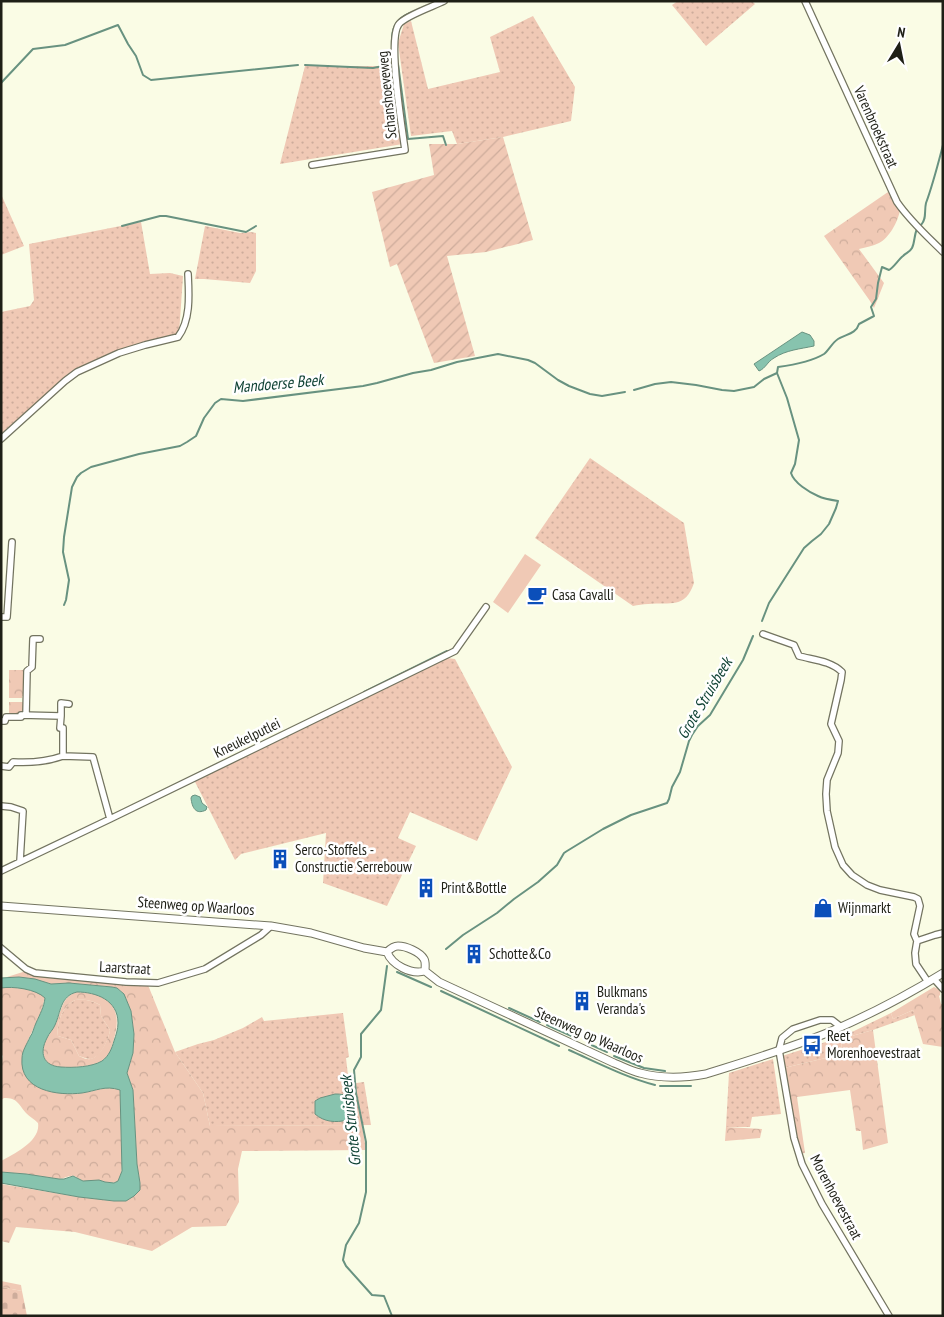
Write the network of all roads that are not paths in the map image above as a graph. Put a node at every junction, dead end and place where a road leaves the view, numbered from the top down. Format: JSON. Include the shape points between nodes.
{"nodes":[{"id":1,"x":444,"y":1,"type":"edge"},
{"id":2,"x":805,"y":1,"type":"edge"},
{"id":3,"x":312,"y":165,"type":"dead end"},
{"id":4,"x":943,"y":252,"type":"edge"},
{"id":5,"x":188,"y":274,"type":"dead end"},
{"id":6,"x":1,"y":439,"type":"edge"},
{"id":7,"x":12,"y":542,"type":"dead end"},
{"id":8,"x":486,"y":607,"type":"dead end"},
{"id":9,"x":1,"y":617,"type":"edge"},
{"id":10,"x":763,"y":634,"type":"dead end"},
{"id":11,"x":40,"y":639,"type":"dead end"},
{"id":12,"x":69,"y":704,"type":"dead end"},
{"id":13,"x":26,"y":715,"type":"junction"},
{"id":14,"x":61,"y":716,"type":"junction"},
{"id":15,"x":1,"y":721,"type":"edge"},
{"id":16,"x":62,"y":756,"type":"junction"},
{"id":17,"x":1,"y":766,"type":"edge"},
{"id":18,"x":1,"y":806,"type":"edge"},
{"id":19,"x":110,"y":819,"type":"junction"},
{"id":20,"x":20,"y":861,"type":"junction"},
{"id":21,"x":1,"y":871,"type":"edge"},
{"id":22,"x":1,"y":906,"type":"edge"},
{"id":23,"x":271,"y":926,"type":"junction"},
{"id":24,"x":943,"y":933,"type":"edge"},
{"id":25,"x":917,"y":941,"type":"junction"},
{"id":26,"x":1,"y":948,"type":"edge"},
{"id":27,"x":387,"y":952,"type":"junction"},
{"id":28,"x":425,"y":971,"type":"junction"},
{"id":29,"x":943,"y":973,"type":"edge"},
{"id":30,"x":931,"y":980,"type":"junction"},
{"id":31,"x":943,"y":989,"type":"edge"},
{"id":32,"x":841,"y":1027,"type":"junction"},
{"id":33,"x":779,"y":1050,"type":"junction"},
{"id":34,"x":889,"y":1316,"type":"edge"}],
"edges":[{"from":1,"to":3,"type":"street","name":"Schanshoeveweg","via":[[406,18],[396,31],[396,78],[405,150]]},
{"from":2,"to":4,"type":"street","name":"Varenbroekstraat","via":[[898,202]]},
{"from":5,"to":6,"type":"street","via":[[186,320],[178,337],[119,353],[78,372]]},
{"from":7,"to":9,"type":"street","via":[[7,617]]},
{"from":8,"to":19,"type":"street","name":"Kneukelputlei","via":[[455,650]]},
{"from":10,"to":25,"type":"street","via":[[794,645],[800,656],[832,664],[842,672],[831,724],[839,741],[838,753],[826,794],[835,847],[842,865],[866,885],[918,900],[920,906],[914,934]]},
{"from":11,"to":13,"type":"street","via":[[33,639],[32,666],[27,671]]},
{"from":12,"to":14,"type":"street","via":[[61,703]]},
{"from":13,"to":14,"type":"street"},
{"from":13,"to":15,"type":"street","via":[[6,717]]},
{"from":14,"to":16,"type":"street"},
{"from":16,"to":17,"type":"street","via":[[49,761],[13,762],[9,767]]},
{"from":16,"to":19,"type":"street","via":[[93,757]]},
{"from":18,"to":20,"type":"street","via":[[23,811]]},
{"from":19,"to":20,"type":"street","name":"Kneukelputlei"},
{"from":20,"to":21,"type":"street","name":"Kneukelputlei"},
{"from":22,"to":23,"type":"street","name":"Steenweg op Waarloos"},
{"from":23,"to":26,"type":"street","name":"Laarstraat","via":[[205,969],[158,983],[41,974],[26,969]]},
{"from":23,"to":27,"type":"street","name":"Steenweg op Waarloos"},
{"from":24,"to":25,"type":"street"},
{"from":25,"to":30,"type":"street","via":[[916,964]]},
{"from":27,"to":28,"type":"street","name":"Steenweg op Waarloos","via":[[395,964],[418,973]]},
{"from":27,"to":28,"type":"street","name":"Steenweg op Waarloos","via":[[400,946],[417,952],[423,957]]},
{"from":28,"to":33,"type":"street","name":"Steenweg op Waarloos","via":[[439,982],[640,1073],[670,1078],[706,1074]]},
{"from":29,"to":30,"type":"street","name":"Steenweg op Waarloos"},
{"from":30,"to":31,"type":"street"},
{"from":30,"to":32,"type":"street","name":"Steenweg op Waarloos"},
{"from":32,"to":33,"type":"street","name":"Steenweg op Waarloos"},
{"from":32,"to":33,"type":"street","via":[[832,1020],[820,1020],[793,1029],[782,1038]]},
{"from":33,"to":34,"type":"street","name":"Morenhoevestraat","via":[[794,1138],[802,1164],[822,1204]]}]}
